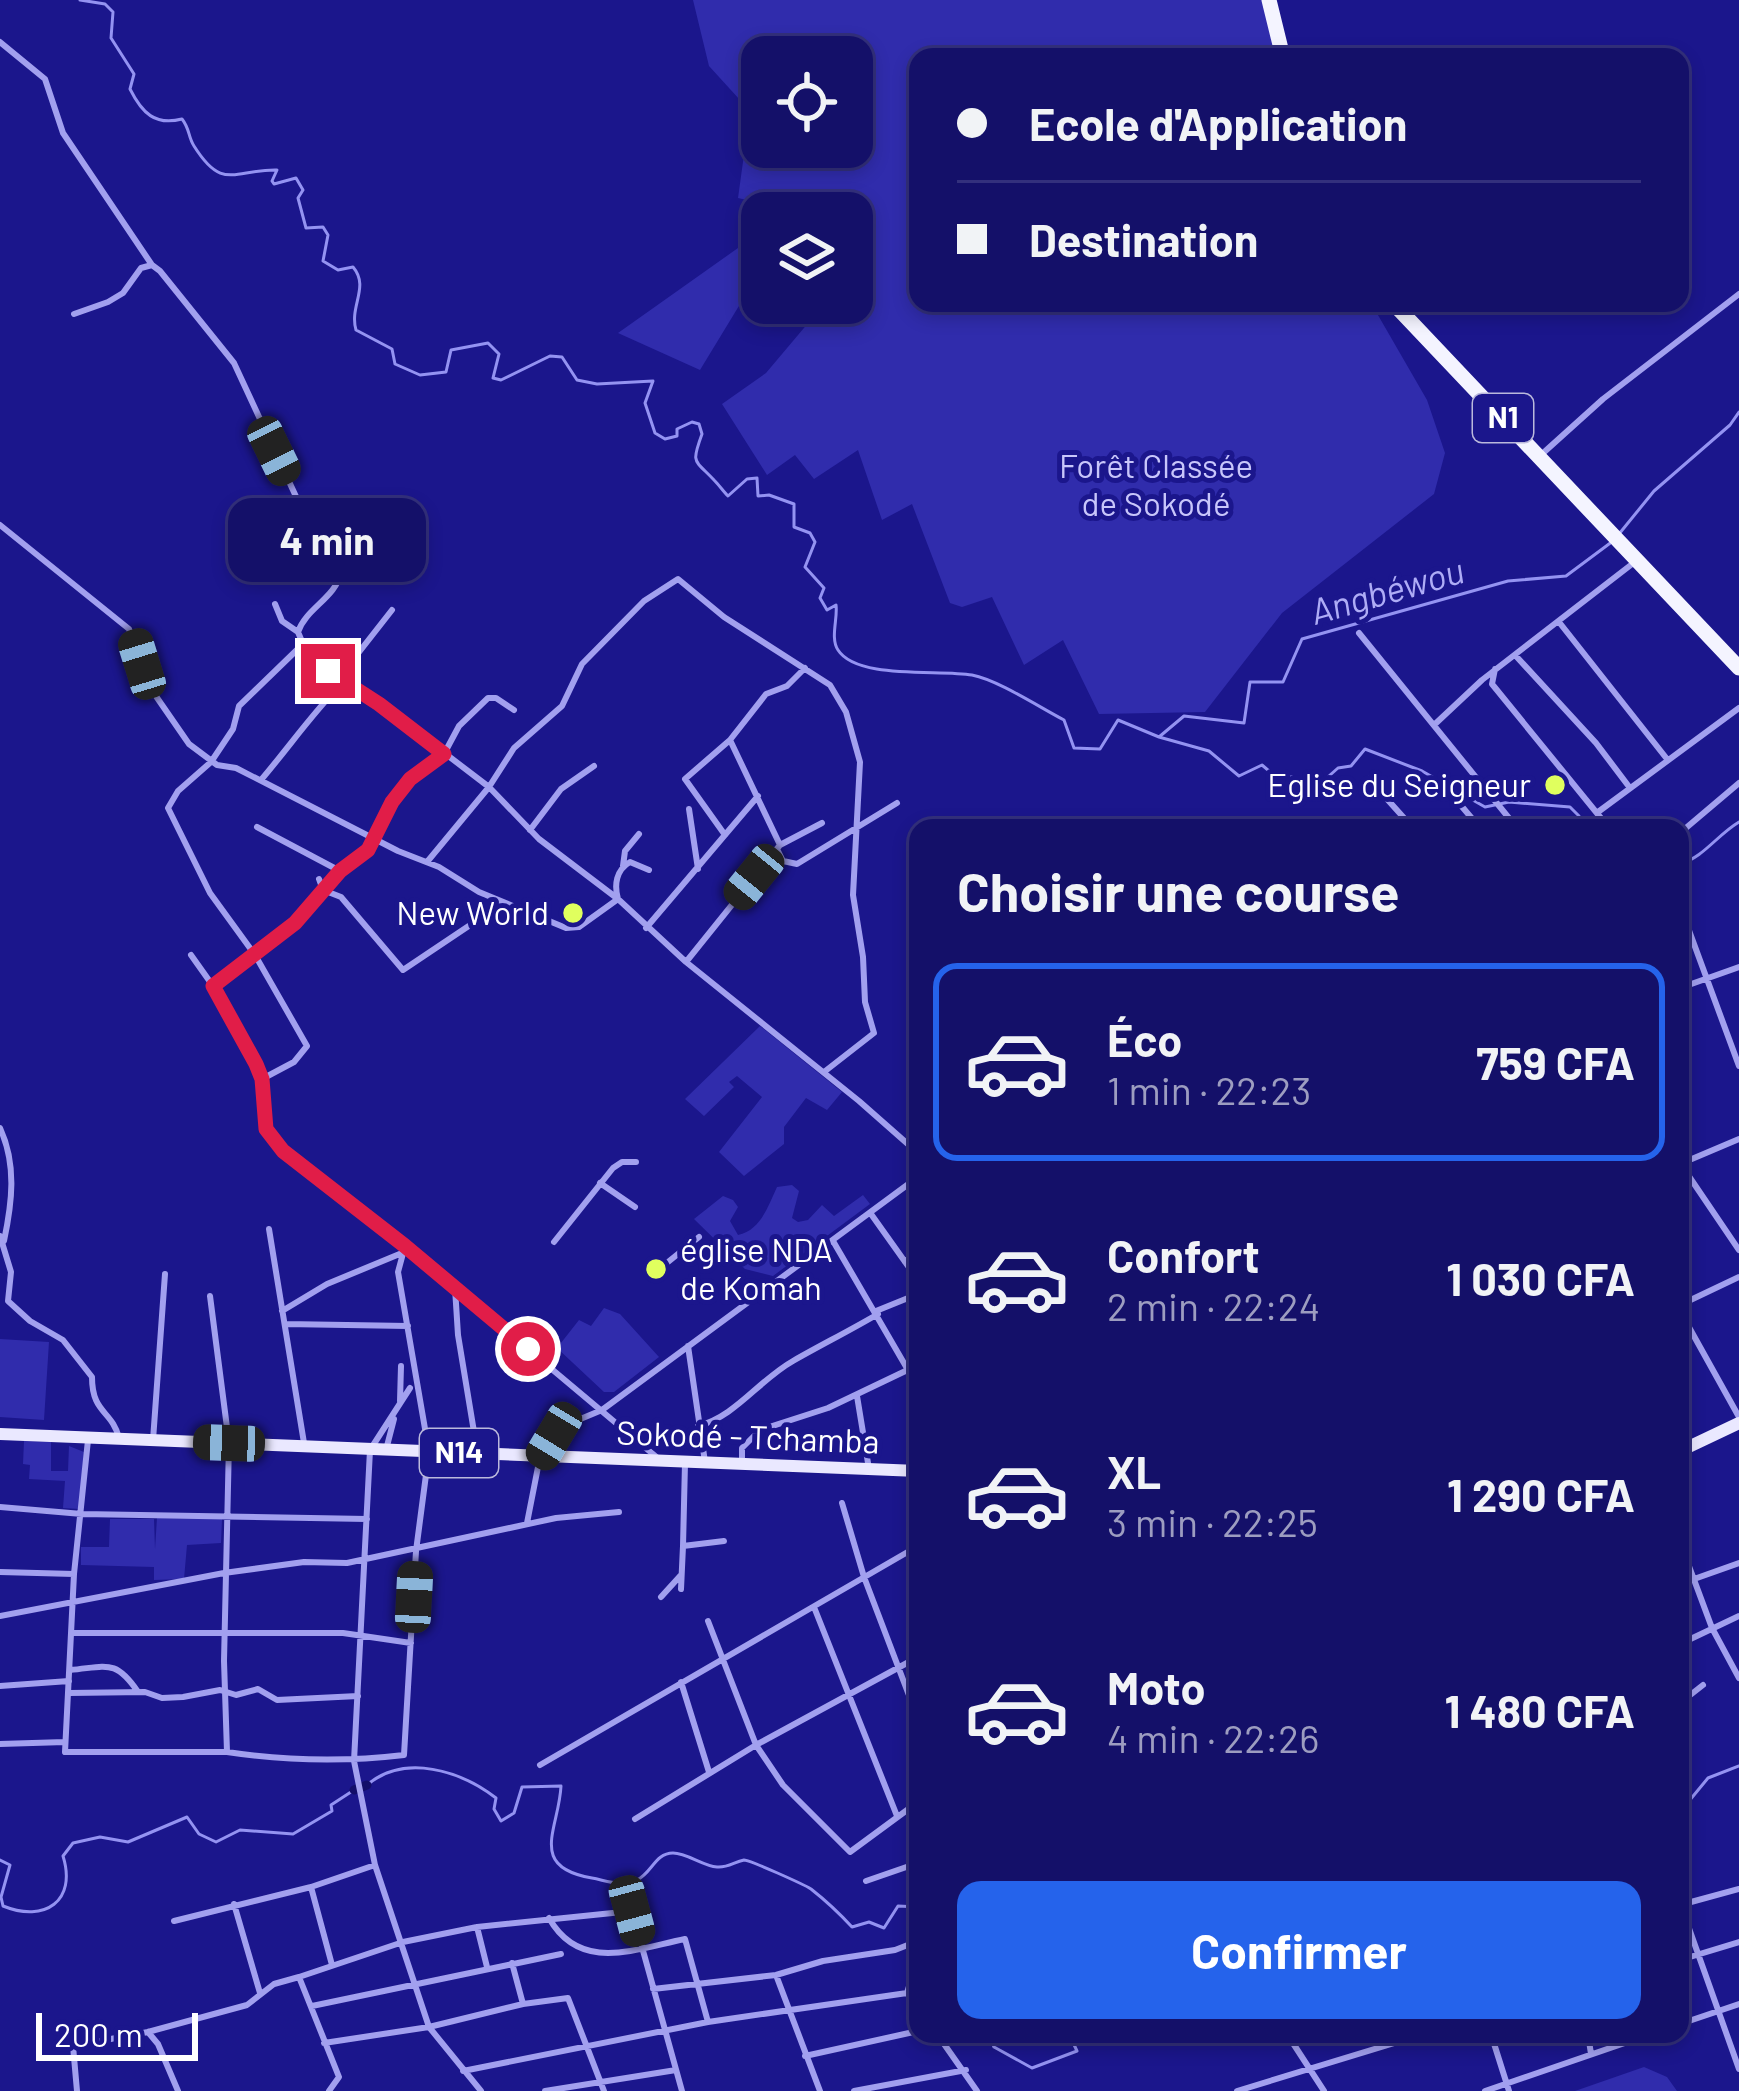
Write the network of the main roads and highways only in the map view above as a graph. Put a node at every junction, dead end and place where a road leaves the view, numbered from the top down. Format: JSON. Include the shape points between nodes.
{"nodes":[{"id":1,"x":1269,"y":0,"type":"edge"},
{"id":2,"x":1281,"y":48,"type":"edge"},
{"id":3,"x":1402,"y":312,"type":"edge"},
{"id":4,"x":1739,"y":668,"type":"edge"},
{"id":5,"x":1739,"y":1420,"type":"edge"},
{"id":6,"x":0,"y":1433,"type":"edge"},
{"id":7,"x":1689,"y":1446,"type":"edge"},
{"id":8,"x":909,"y":1471,"type":"edge"}],
"edges":[{"from":1,"to":2,"type":"highway"},
{"from":3,"to":4,"type":"highway","number":"N1"},
{"from":5,"to":7,"type":"main road"},
{"from":6,"to":8,"type":"main road","name":"Sokodé - Tchamba","number":"N14"}]}
